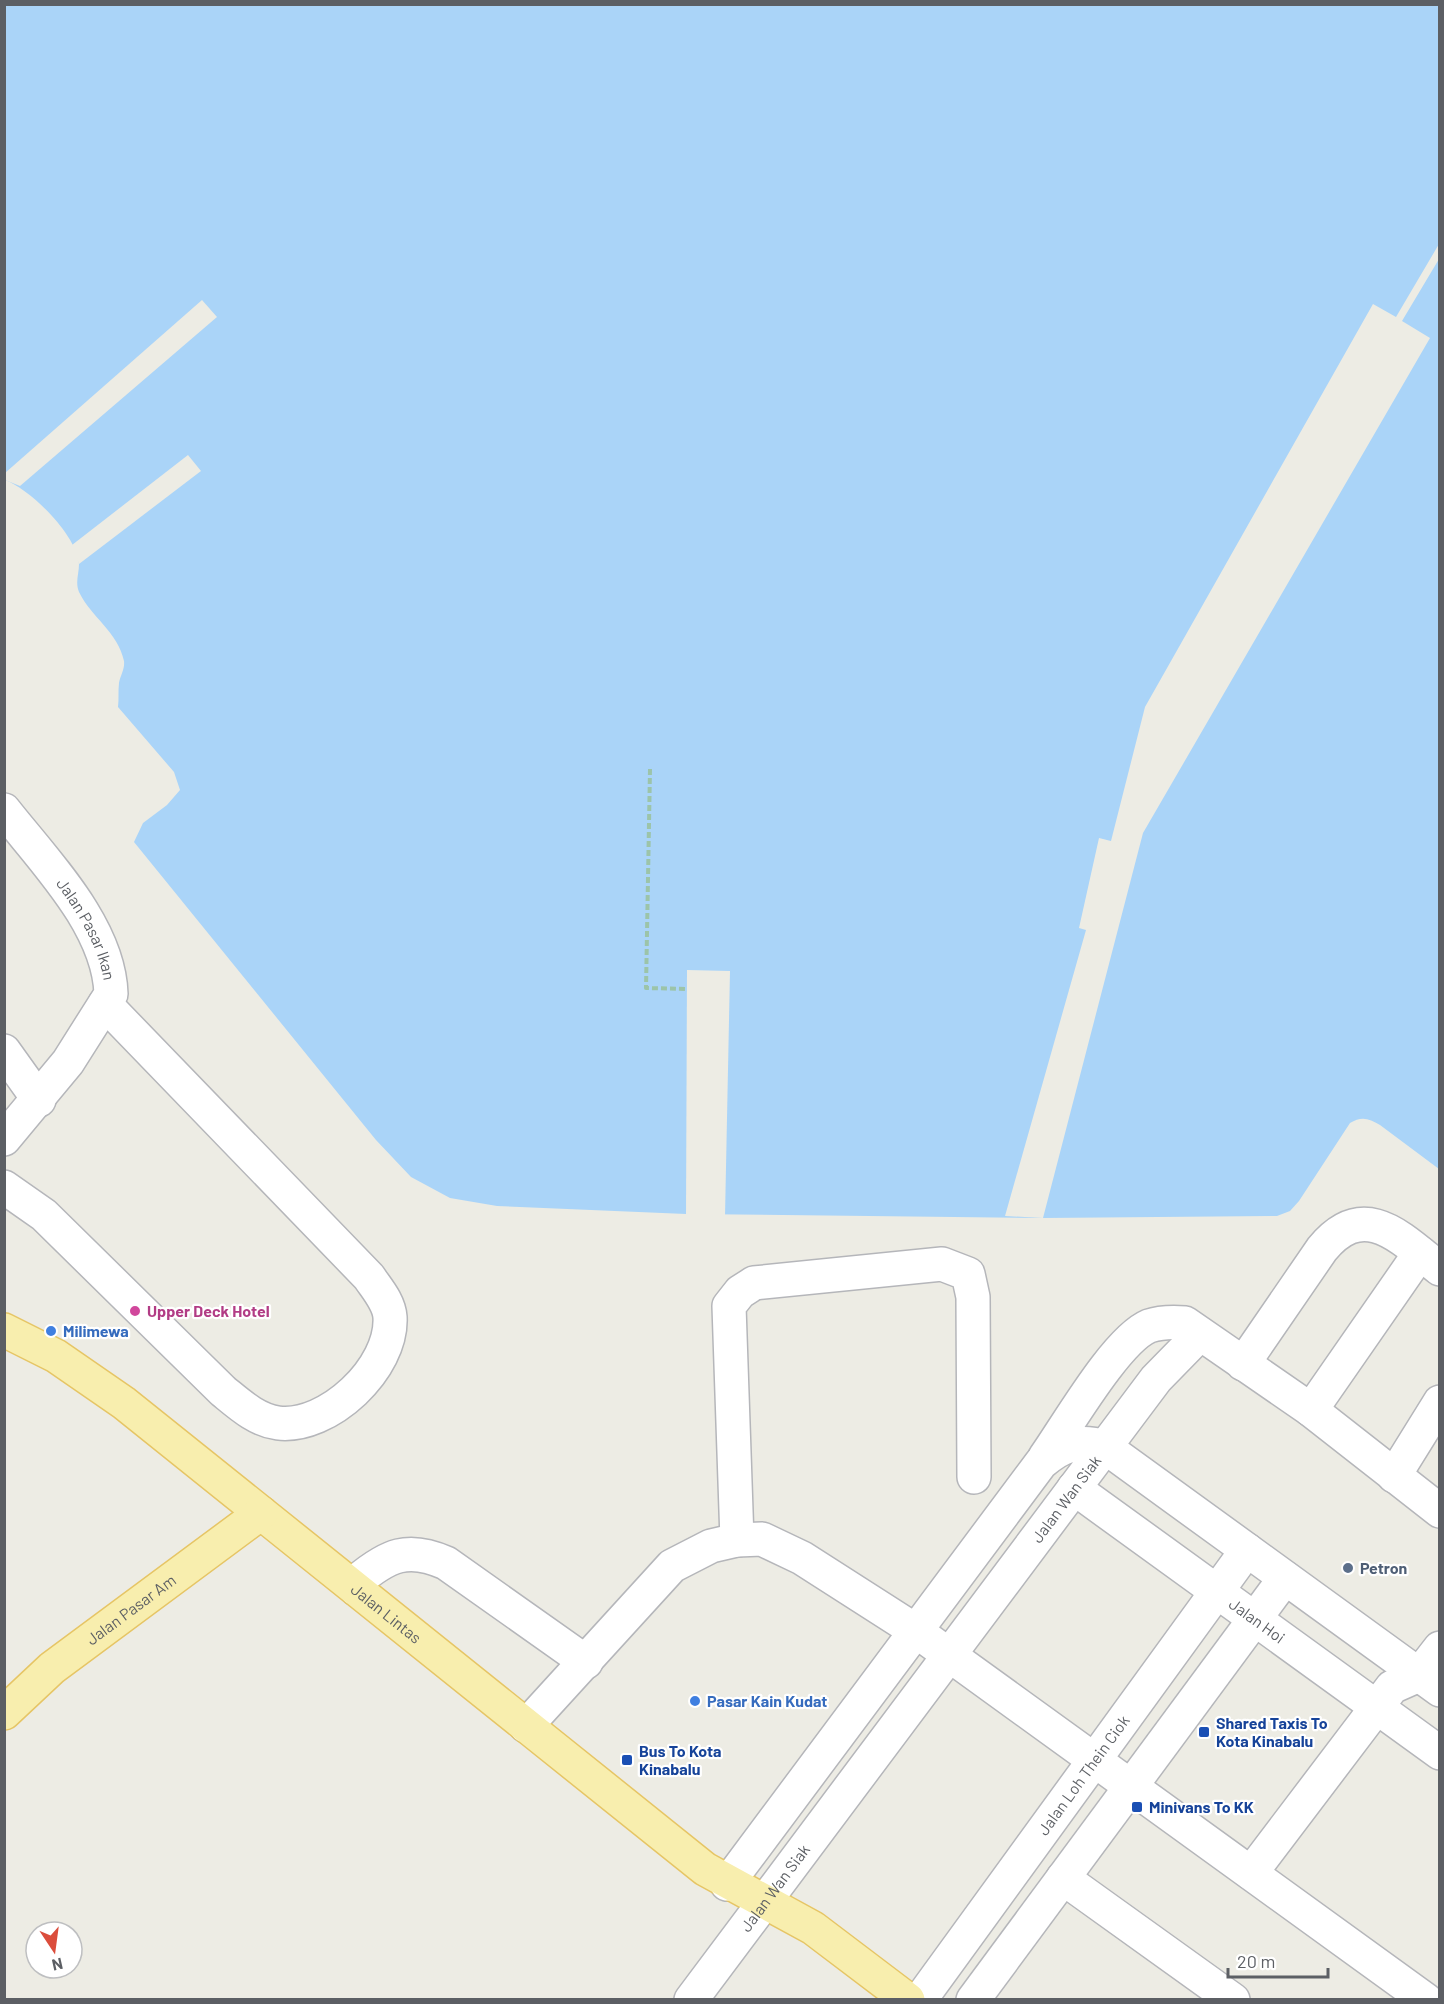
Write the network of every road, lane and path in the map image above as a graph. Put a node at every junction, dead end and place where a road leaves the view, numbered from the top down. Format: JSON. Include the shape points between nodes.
{"nodes":[{"id":1,"x":650,"y":769,"type":"dead end"},
{"id":2,"x":4,"y":810,"type":"edge"},
{"id":3,"x":687,"y":988,"type":"dead end"},
{"id":4,"x":105,"y":1004,"type":"junction"},
{"id":5,"x":4,"y":1052,"type":"edge"},
{"id":6,"x":39,"y":1100,"type":"junction"},
{"id":7,"x":4,"y":1139,"type":"edge"},
{"id":8,"x":4,"y":1187,"type":"edge"},
{"id":9,"x":1430,"y":1261,"type":"edge"},
{"id":10,"x":4,"y":1330,"type":"edge"},
{"id":11,"x":1200,"y":1334,"type":"junction"},
{"id":12,"x":1243,"y":1364,"type":"junction"},
{"id":13,"x":1440,"y":1402,"type":"edge"},
{"id":14,"x":1311,"y":1410,"type":"junction"},
{"id":15,"x":1105,"y":1447,"type":"junction"},
{"id":16,"x":1041,"y":1463,"type":"junction"},
{"id":17,"x":974,"y":1476,"type":"dead end"},
{"id":18,"x":1394,"y":1476,"type":"junction"},
{"id":19,"x":1074,"y":1488,"type":"junction"},
{"id":20,"x":1440,"y":1511,"type":"edge"},
{"id":21,"x":261,"y":1513,"type":"junction"},
{"id":22,"x":737,"y":1540,"type":"junction"},
{"id":23,"x":1247,"y":1550,"type":"junction"},
{"id":24,"x":1285,"y":1578,"type":"junction"},
{"id":25,"x":357,"y":1589,"type":"junction"},
{"id":26,"x":1217,"y":1592,"type":"junction"},
{"id":27,"x":1254,"y":1619,"type":"junction"},
{"id":28,"x":916,"y":1631,"type":"junction"},
{"id":29,"x":1440,"y":1648,"type":"edge"},
{"id":30,"x":949,"y":1655,"type":"junction"},
{"id":31,"x":586,"y":1662,"type":"junction"},
{"id":32,"x":1429,"y":1682,"type":"edge"},
{"id":33,"x":1376,"y":1707,"type":"junction"},
{"id":34,"x":4,"y":1713,"type":"edge"},
{"id":35,"x":526,"y":1726,"type":"junction"},
{"id":36,"x":1440,"y":1753,"type":"edge"},
{"id":37,"x":1094,"y":1760,"type":"junction"},
{"id":38,"x":1131,"y":1787,"type":"junction"},
{"id":39,"x":1251,"y":1873,"type":"junction"},
{"id":40,"x":1063,"y":1878,"type":"junction"},
{"id":41,"x":728,"y":1884,"type":"junction"},
{"id":42,"x":764,"y":1902,"type":"junction"},
{"id":43,"x":906,"y":1997,"type":"edge"},
{"id":44,"x":1226,"y":1998,"type":"edge"},
{"id":45,"x":691,"y":2000,"type":"edge"},
{"id":46,"x":973,"y":2000,"type":"edge"},
{"id":47,"x":1426,"y":2000,"type":"edge"}],
"edges":[{"from":1,"to":3,"type":"path","via":[[646,988]]},
{"from":2,"to":4,"type":"street","name":"Jalan Pasar Ikan","via":[[79,906],[98,942],[111,982],[111,994]]},
{"from":4,"to":6,"type":"street","name":"Jalan Pasar Ikan"},
{"from":4,"to":8,"type":"street","via":[[369,1277],[390,1315],[383,1351],[369,1375],[333,1408],[306,1420],[278,1423],[252,1414],[223,1391],[44,1215]]},
{"from":5,"to":6,"type":"street"},
{"from":6,"to":7,"type":"street","name":"Jalan Pasar Ikan"},
{"from":9,"to":12,"type":"street","via":[[1377,1224],[1354,1224],[1335,1232]]},
{"from":9,"to":14,"type":"street"},
{"from":10,"to":21,"type":"main road","name":"Jalan Lintas","via":[[56,1356],[124,1403]]},
{"from":11,"to":12,"type":"street"},
{"from":11,"to":15,"type":"street","via":[[1156,1378]]},
{"from":11,"to":16,"type":"street","via":[[1185,1323],[1166,1322],[1149,1326],[1132,1338],[1114,1357]]},
{"from":12,"to":14,"type":"street"},
{"from":13,"to":18,"type":"street"},
{"from":14,"to":18,"type":"street"},
{"from":15,"to":16,"type":"street","name":"Jalan Wan Siak","via":[[1073,1443],[1057,1449]]},
{"from":15,"to":19,"type":"street","name":"Jalan Wan Siak"},
{"from":15,"to":23,"type":"street"},
{"from":16,"to":28,"type":"street","name":"Jalan Wan Siak"},
{"from":17,"to":22,"type":"street","via":[[973,1296],[968,1274],[942,1264],[754,1283],[729,1306]]},
{"from":18,"to":20,"type":"street"},
{"from":19,"to":26,"type":"street","name":"Jalan Hoi"},
{"from":19,"to":30,"type":"street","name":"Jalan Wan Siak"},
{"from":21,"to":25,"type":"main road","name":"Jalan Lintas"},
{"from":21,"to":34,"type":"main road","name":"Jalan Pasar Am","via":[[52,1668]]},
{"from":22,"to":28,"type":"street","via":[[762,1539],[802,1558]]},
{"from":22,"to":31,"type":"street","via":[[711,1546],[672,1566]]},
{"from":23,"to":24,"type":"street"},
{"from":23,"to":26,"type":"street","name":"Jalan Loh Thein Ciok"},
{"from":24,"to":27,"type":"street"},
{"from":24,"to":32,"type":"street"},
{"from":25,"to":31,"type":"street","via":[[357,1581],[387,1559],[426,1554],[446,1563]]},
{"from":25,"to":35,"type":"main road","name":"Jalan Lintas"},
{"from":26,"to":27,"type":"street","name":"Jalan Hoi"},
{"from":26,"to":37,"type":"street","name":"Jalan Loh Thein Ciok"},
{"from":27,"to":33,"type":"street","name":"Jalan Hoi"},
{"from":27,"to":38,"type":"street"},
{"from":28,"to":30,"type":"street"},
{"from":28,"to":41,"type":"street","name":"Jalan Wan Siak"},
{"from":29,"to":32,"type":"street"},
{"from":30,"to":37,"type":"street"},
{"from":30,"to":42,"type":"street","name":"Jalan Wan Siak"},
{"from":31,"to":35,"type":"street"},
{"from":32,"to":33,"type":"street","via":[[1392,1687]]},
{"from":33,"to":36,"type":"street","name":"Jalan Hoi"},
{"from":33,"to":39,"type":"street"},
{"from":35,"to":41,"type":"main road","name":"Jalan Lintas"},
{"from":37,"to":38,"type":"street"},
{"from":37,"to":43,"type":"street","name":"Jalan Loh Thein Ciok"},
{"from":38,"to":39,"type":"street"},
{"from":38,"to":40,"type":"street"},
{"from":39,"to":47,"type":"street"},
{"from":40,"to":44,"type":"street"},
{"from":40,"to":46,"type":"street"},
{"from":41,"to":42,"type":"main road","name":"Jalan Lintas"},
{"from":42,"to":43,"type":"main road","name":"Jalan Lintas","via":[[813,1928]]},
{"from":42,"to":45,"type":"street","name":"Jalan Wan Siak"}]}
